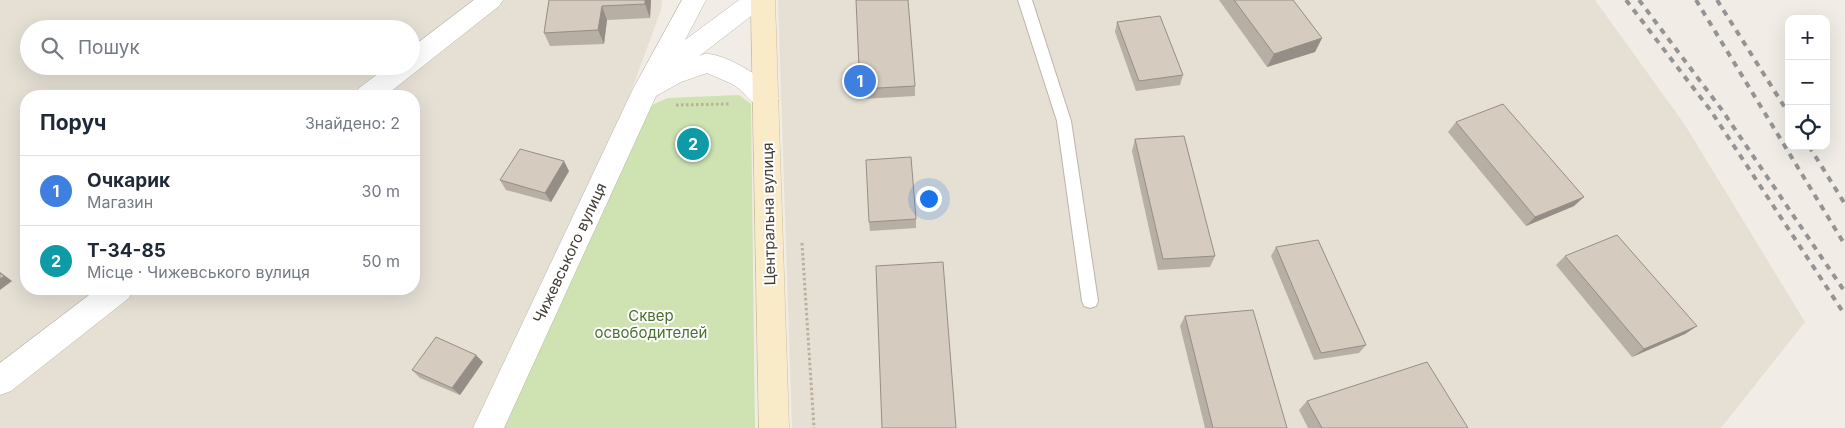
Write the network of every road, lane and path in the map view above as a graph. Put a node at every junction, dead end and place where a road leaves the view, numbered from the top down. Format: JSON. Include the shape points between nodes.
{"nodes":[{"id":1,"x":491,"y":0,"type":"edge"},
{"id":2,"x":694,"y":0,"type":"edge"},
{"id":3,"x":756,"y":0,"type":"edge"},
{"id":4,"x":763,"y":0,"type":"edge"},
{"id":5,"x":1024,"y":0,"type":"edge"},
{"id":6,"x":420,"y":55,"type":"edge"},
{"id":7,"x":394,"y":75,"type":"edge"},
{"id":8,"x":649,"y":83,"type":"junction"},
{"id":9,"x":375,"y":90,"type":"edge"},
{"id":10,"x":766,"y":98,"type":"junction"},
{"id":11,"x":734,"y":104,"type":"dead end"},
{"id":12,"x":676,"y":105,"type":"dead end"},
{"id":13,"x":111,"y":295,"type":"edge"},
{"id":14,"x":1090,"y":301,"type":"dead end"},
{"id":15,"x":0,"y":381,"type":"edge"},
{"id":16,"x":488,"y":428,"type":"edge"},
{"id":17,"x":774,"y":428,"type":"edge"}],
"edges":[{"from":1,"to":6,"type":"street"},
{"from":2,"to":8,"type":"street","name":"Чижевського вулиця"},
{"from":3,"to":8,"type":"street"},
{"from":4,"to":10,"type":"main road","name":"Центральна вулиця"},
{"from":5,"to":14,"type":"lane","via":[[1064,121]]},
{"from":7,"to":9,"type":"street"},
{"from":8,"to":10,"type":"street","via":[[708,63],[743,78]]},
{"from":8,"to":16,"type":"street","name":"Чижевського вулиця"},
{"from":10,"to":17,"type":"main road","name":"Центральна вулиця"},
{"from":11,"to":12,"type":"path"},
{"from":13,"to":15,"type":"street"}]}
